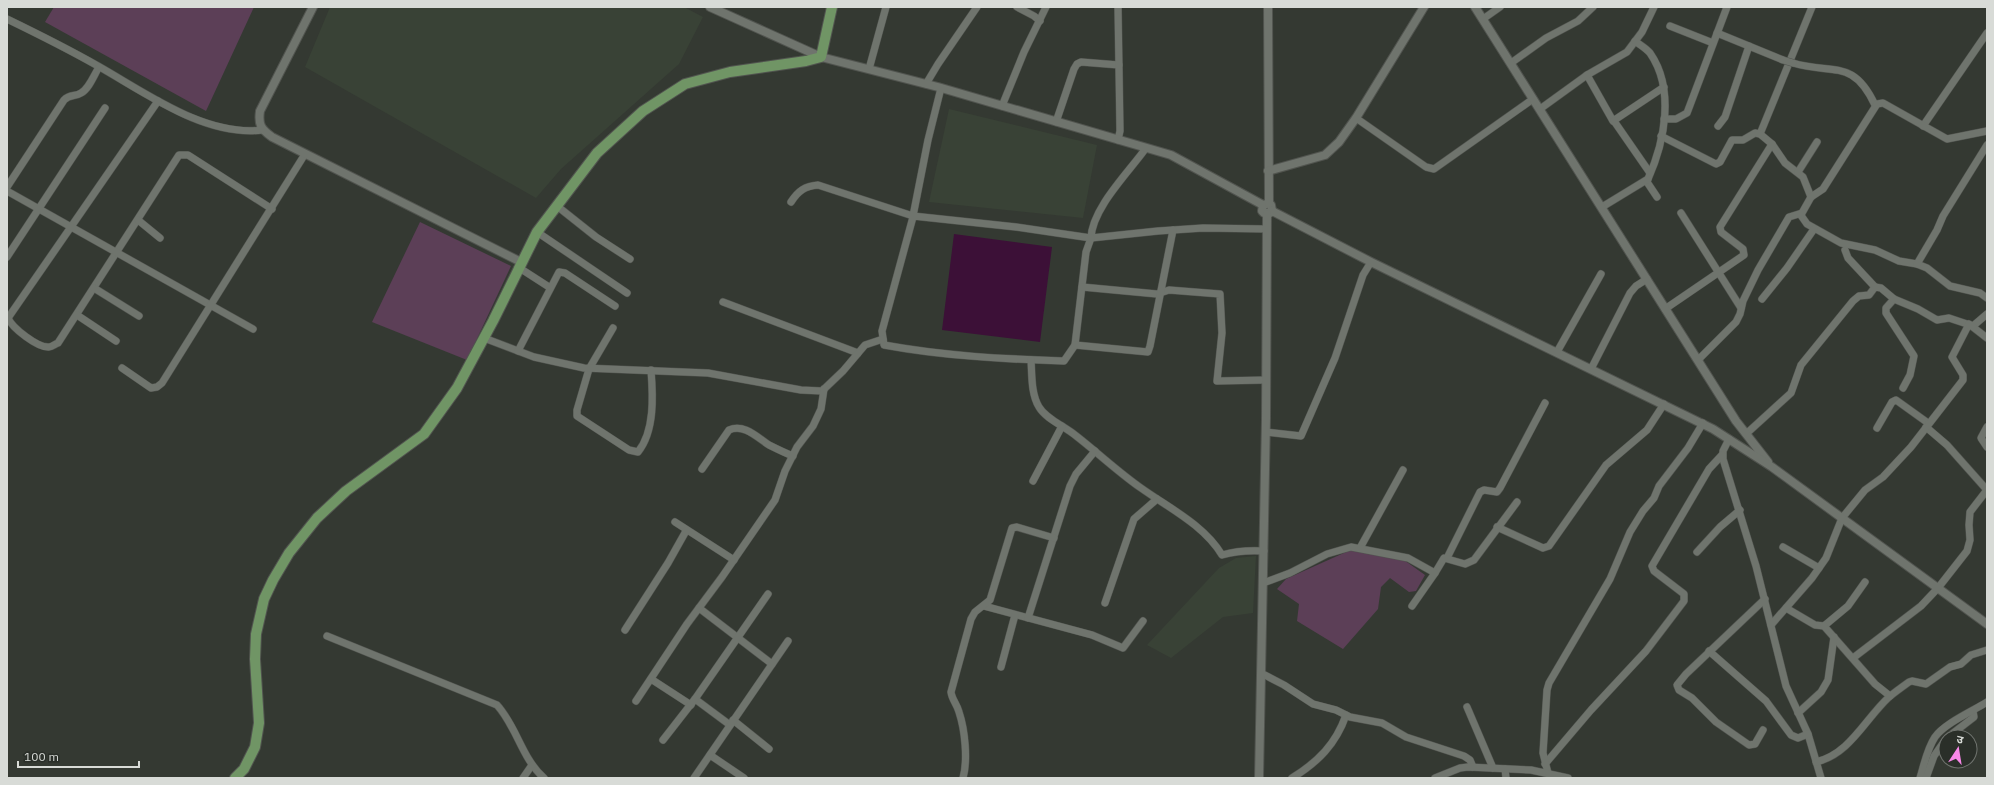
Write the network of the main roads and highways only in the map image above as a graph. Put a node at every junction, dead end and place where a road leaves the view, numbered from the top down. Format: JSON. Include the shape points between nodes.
{"nodes":[{"id":1,"x":832,"y":7,"type":"edge"},
{"id":2,"x":235,"y":778,"type":"edge"}],
"edges":[{"from":1,"to":2,"type":"main road","via":[[821,57],[730,72],[685,84],[643,110],[597,153],[536,232],[457,388],[424,434],[346,491],[316,518],[289,553],[273,580],[264,599],[256,634],[259,723],[255,747],[244,769]]}]}
